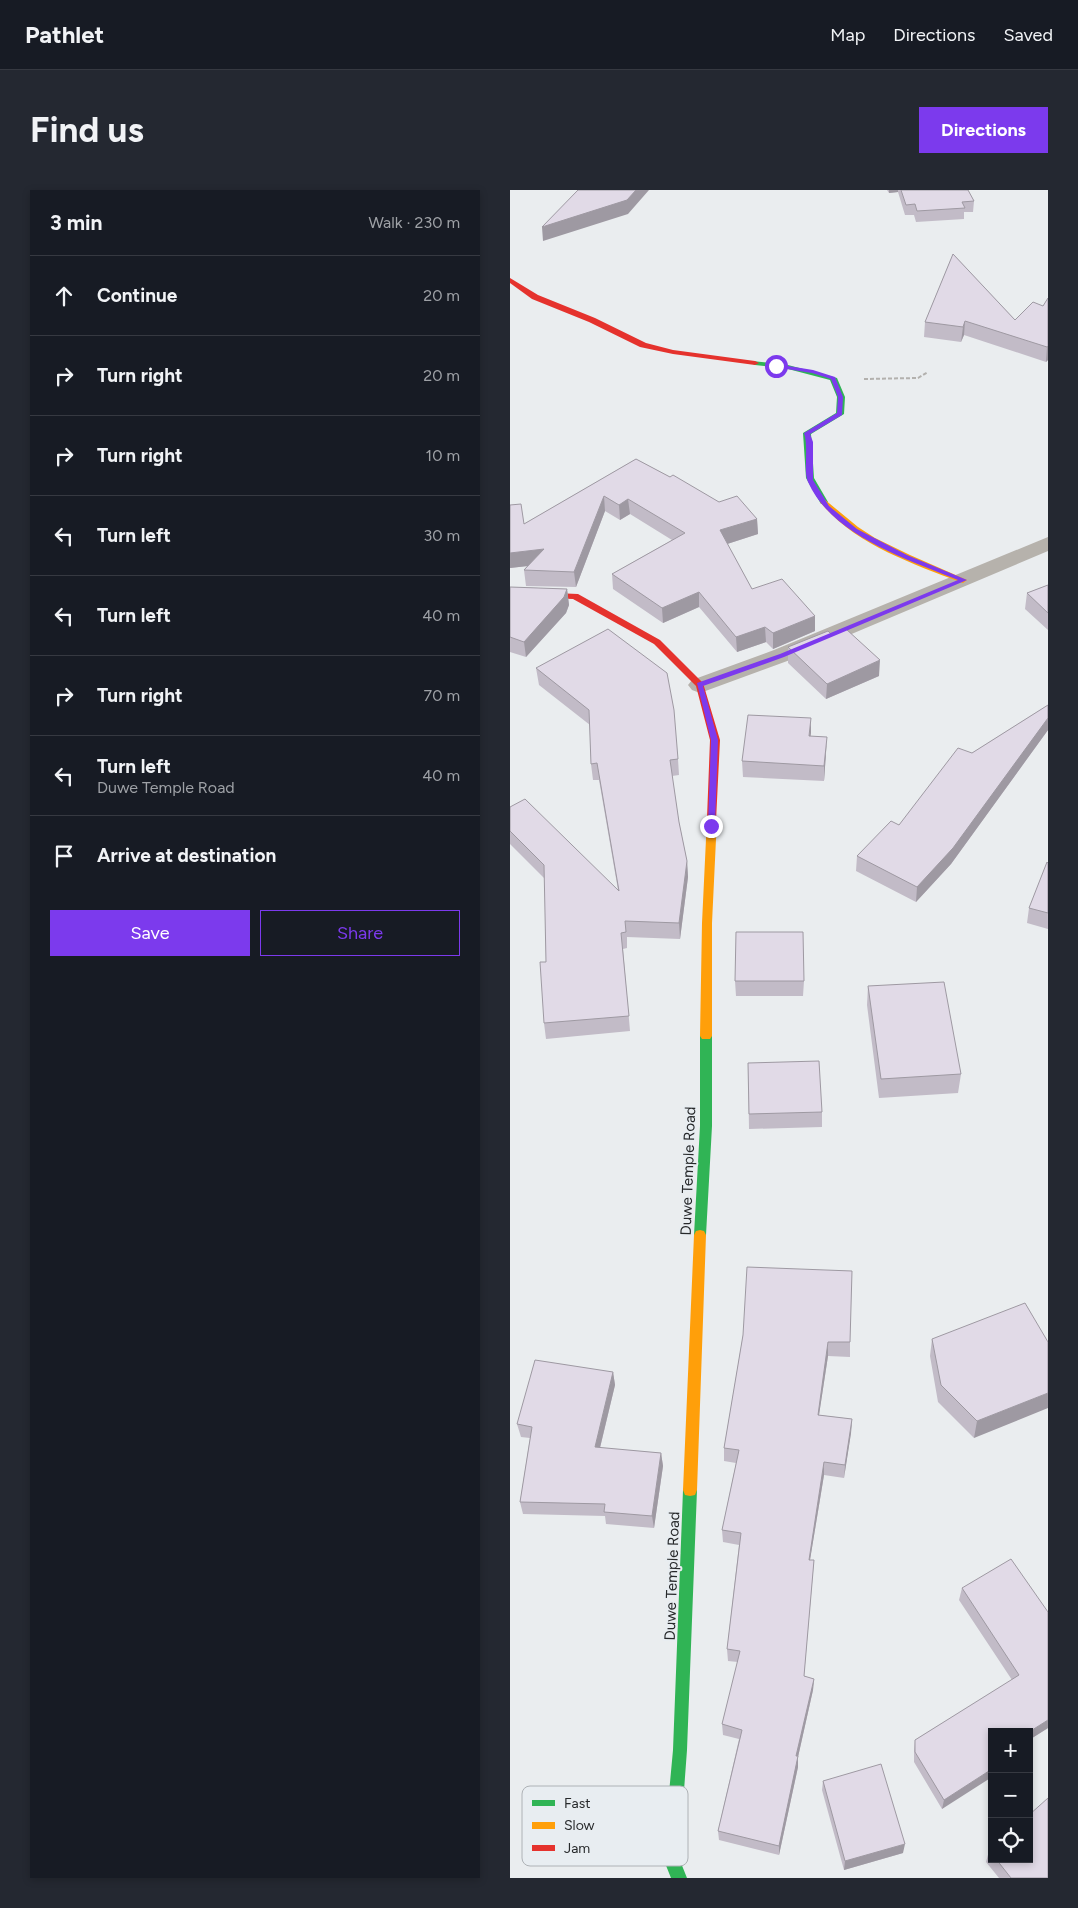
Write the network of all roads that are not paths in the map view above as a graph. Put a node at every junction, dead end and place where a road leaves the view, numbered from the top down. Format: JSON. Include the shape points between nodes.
{"nodes":[{"id":1,"x":510,"y":280,"type":"edge"},
{"id":2,"x":1048,"y":542,"type":"edge"},
{"id":3,"x":964,"y":580,"type":"junction"},
{"id":4,"x":510,"y":594,"type":"edge"},
{"id":5,"x":700,"y":684,"type":"junction"},
{"id":6,"x":677,"y":1786,"type":"edge"},
{"id":7,"x":674,"y":1866,"type":"edge"},
{"id":8,"x":679,"y":1878,"type":"edge"}],
"edges":[{"from":1,"to":3,"type":"street","via":[[521,290],[647,346],[706,358],[813,371],[833,378],[840,397],[840,414],[807,433],[810,480],[827,507],[855,531]]},
{"from":2,"to":3,"type":"street"},
{"from":3,"to":5,"type":"street","via":[[782,655]]},
{"from":4,"to":5,"type":"street","via":[[575,596],[657,642]]},
{"from":5,"to":6,"type":"street","name":"Duwe Temple Road","via":[[715,740],[707,922],[706,1126]]},
{"from":7,"to":8,"type":"street","name":"Duwe Temple Road"}]}
